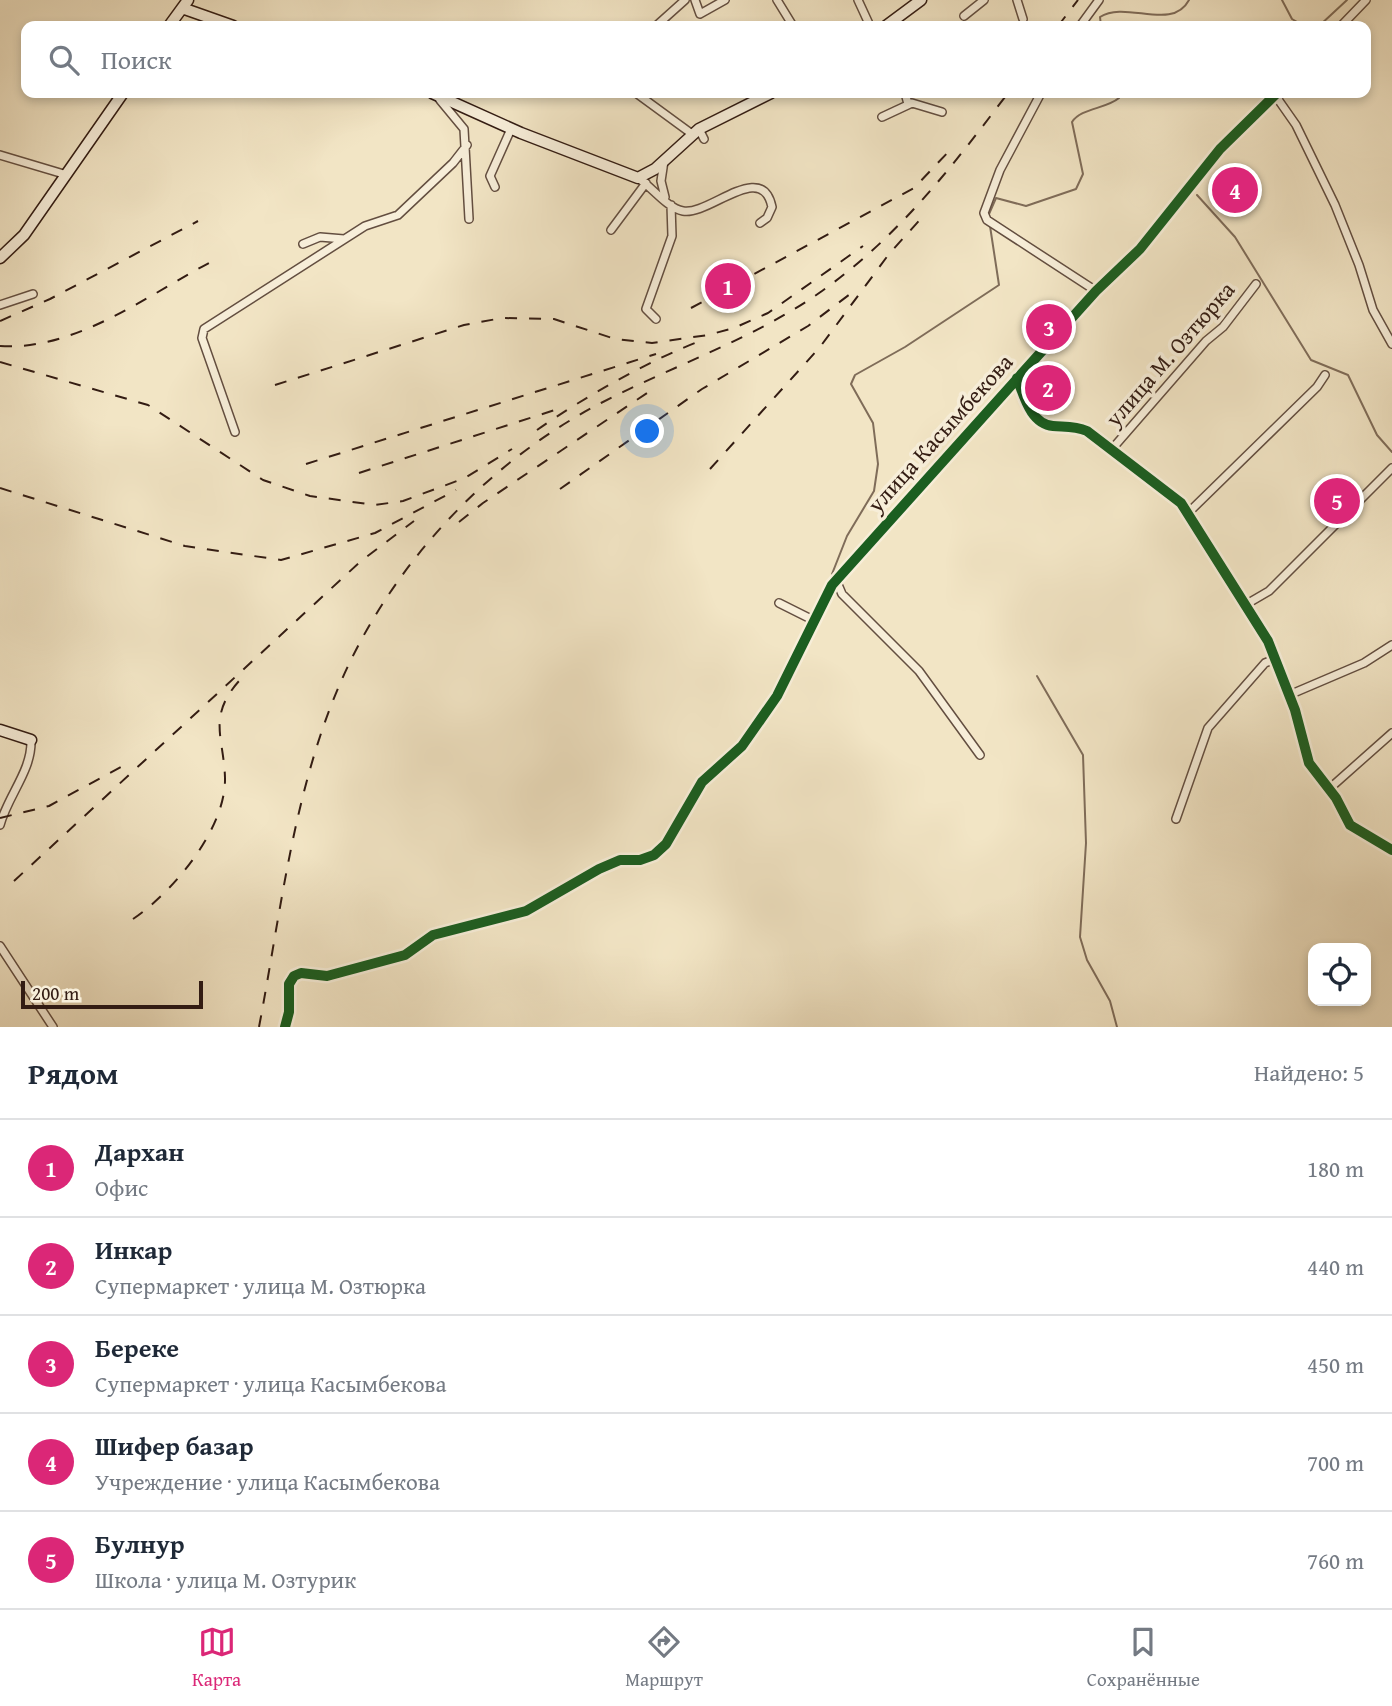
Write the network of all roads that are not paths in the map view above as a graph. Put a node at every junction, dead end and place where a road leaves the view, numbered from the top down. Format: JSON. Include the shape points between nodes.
{"nodes":[{"id":1,"x":685,"y":0,"type":"edge"},
{"id":2,"x":695,"y":0,"type":"edge"},
{"id":3,"x":725,"y":0,"type":"edge"},
{"id":4,"x":777,"y":0,"type":"edge"},
{"id":5,"x":858,"y":0,"type":"edge"},
{"id":6,"x":921,"y":0,"type":"edge"},
{"id":7,"x":984,"y":0,"type":"edge"},
{"id":8,"x":1017,"y":0,"type":"edge"},
{"id":9,"x":1099,"y":0,"type":"edge"},
{"id":10,"x":1366,"y":0,"type":"edge"},
{"id":11,"x":185,"y":4,"type":"edge"},
{"id":12,"x":964,"y":16,"type":"dead end"},
{"id":13,"x":1023,"y":19,"type":"dead end"},
{"id":14,"x":173,"y":21,"type":"edge"},
{"id":15,"x":222,"y":21,"type":"edge"},
{"id":16,"x":662,"y":21,"type":"edge"},
{"id":17,"x":790,"y":21,"type":"edge"},
{"id":18,"x":868,"y":21,"type":"edge"},
{"id":19,"x":893,"y":21,"type":"edge"},
{"id":20,"x":1084,"y":21,"type":"edge"},
{"id":21,"x":1346,"y":21,"type":"edge"},
{"id":22,"x":116,"y":98,"type":"edge"},
{"id":23,"x":438,"y":98,"type":"edge"},
{"id":24,"x":443,"y":98,"type":"edge"},
{"id":25,"x":644,"y":98,"type":"edge"},
{"id":26,"x":761,"y":98,"type":"edge"},
{"id":27,"x":906,"y":98,"type":"edge"},
{"id":28,"x":1038,"y":98,"type":"edge"},
{"id":29,"x":1272,"y":98,"type":"edge"},
{"id":30,"x":1279,"y":98,"type":"edge"},
{"id":31,"x":908,"y":104,"type":"junction"},
{"id":32,"x":942,"y":112,"type":"dead end"},
{"id":33,"x":882,"y":117,"type":"dead end"},
{"id":34,"x":512,"y":128,"type":"junction"},
{"id":35,"x":695,"y":131,"type":"junction"},
{"id":36,"x":704,"y":139,"type":"dead end"},
{"id":37,"x":467,"y":145,"type":"junction"},
{"id":38,"x":0,"y":155,"type":"edge"},
{"id":39,"x":664,"y":161,"type":"junction"},
{"id":40,"x":34,"y":165,"type":"junction"},
{"id":41,"x":24,"y":170,"type":"dead end"},
{"id":42,"x":67,"y":175,"type":"junction"},
{"id":43,"x":642,"y":181,"type":"junction"},
{"id":44,"x":495,"y":187,"type":"dead end"},
{"id":45,"x":668,"y":202,"type":"junction"},
{"id":46,"x":469,"y":219,"type":"dead end"},
{"id":47,"x":760,"y":223,"type":"dead end"},
{"id":48,"x":611,"y":230,"type":"dead end"},
{"id":49,"x":345,"y":239,"type":"junction"},
{"id":50,"x":303,"y":244,"type":"dead end"},
{"id":51,"x":0,"y":258,"type":"edge"},
{"id":52,"x":1256,"y":284,"type":"dead end"},
{"id":53,"x":1096,"y":291,"type":"junction"},
{"id":54,"x":33,"y":294,"type":"dead end"},
{"id":55,"x":0,"y":305,"type":"edge"},
{"id":56,"x":656,"y":319,"type":"dead end"},
{"id":57,"x":1392,"y":344,"type":"edge"},
{"id":58,"x":1325,"y":375,"type":"dead end"},
{"id":59,"x":1017,"y":377,"type":"junction"},
{"id":60,"x":235,"y":432,"type":"dead end"},
{"id":61,"x":1112,"y":449,"type":"junction"},
{"id":62,"x":1392,"y":468,"type":"edge"},
{"id":63,"x":1187,"y":514,"type":"junction"},
{"id":64,"x":834,"y":583,"type":"junction"},
{"id":65,"x":779,"y":603,"type":"dead end"},
{"id":66,"x":1245,"y":605,"type":"junction"},
{"id":67,"x":813,"y":620,"type":"junction"},
{"id":68,"x":1392,"y":645,"type":"edge"},
{"id":69,"x":1275,"y":659,"type":"junction"},
{"id":70,"x":1289,"y":695,"type":"junction"},
{"id":71,"x":0,"y":730,"type":"edge"},
{"id":72,"x":1392,"y":733,"type":"edge"},
{"id":73,"x":31,"y":740,"type":"joint"},
{"id":74,"x":980,"y":755,"type":"dead end"},
{"id":75,"x":1329,"y":789,"type":"junction"},
{"id":76,"x":1175,"y":819,"type":"dead end"},
{"id":77,"x":0,"y":825,"type":"edge"},
{"id":78,"x":1392,"y":850,"type":"edge"},
{"id":79,"x":0,"y":946,"type":"edge"},
{"id":80,"x":53,"y":1027,"type":"edge"},
{"id":81,"x":285,"y":1027,"type":"edge"}],
"edges":[{"from":1,"to":16,"type":"street"},
{"from":2,"to":3,"type":"street","via":[[700,13]]},
{"from":4,"to":17,"type":"street"},
{"from":5,"to":18,"type":"street"},
{"from":6,"to":19,"type":"street"},
{"from":7,"to":12,"type":"street"},
{"from":8,"to":13,"type":"street"},
{"from":9,"to":20,"type":"street"},
{"from":10,"to":21,"type":"street"},
{"from":11,"to":14,"type":"street"},
{"from":11,"to":15,"type":"street"},
{"from":22,"to":42,"type":"street"},
{"from":23,"to":37,"type":"street","via":[[464,129]]},
{"from":24,"to":34,"type":"street"},
{"from":25,"to":35,"type":"street"},
{"from":26,"to":35,"type":"street"},
{"from":27,"to":31,"type":"street"},
{"from":28,"to":53,"type":"street","via":[[1000,170],[984,213],[987,220]]},
{"from":29,"to":53,"type":"street","name":"улица Касымбекова","via":[[1220,149],[1140,249]]},
{"from":30,"to":57,"type":"street","via":[[1335,205],[1373,310]]},
{"from":31,"to":32,"type":"street"},
{"from":31,"to":33,"type":"street"},
{"from":34,"to":43,"type":"street"},
{"from":34,"to":44,"type":"street","via":[[490,176]]},
{"from":35,"to":36,"type":"street"},
{"from":35,"to":39,"type":"street"},
{"from":37,"to":46,"type":"street"},
{"from":37,"to":49,"type":"street","via":[[398,215],[365,226]]},
{"from":38,"to":40,"type":"street"},
{"from":39,"to":43,"type":"street"},
{"from":39,"to":45,"type":"street","via":[[661,187]]},
{"from":40,"to":41,"type":"street"},
{"from":40,"to":42,"type":"street"},
{"from":42,"to":51,"type":"street","via":[[24,235]]},
{"from":43,"to":45,"type":"street"},
{"from":43,"to":48,"type":"street"},
{"from":45,"to":47,"type":"street","via":[[692,211],[757,187],[772,208]]},
{"from":45,"to":56,"type":"street","via":[[673,236],[646,309]]},
{"from":49,"to":50,"type":"street","via":[[320,237]]},
{"from":49,"to":60,"type":"street","via":[[204,329],[202,338]]},
{"from":52,"to":61,"type":"street","name":"улица М. Озтюрка"},
{"from":53,"to":59,"type":"street","name":"улица Касымбекова"},
{"from":54,"to":55,"type":"street"},
{"from":58,"to":63,"type":"street"},
{"from":59,"to":61,"type":"street","name":"улица М. Озтюрка","via":[[1028,408],[1040,420],[1049,426],[1087,431]]},
{"from":59,"to":64,"type":"street","name":"улица Касымбекова"},
{"from":61,"to":63,"type":"street","name":"улица М. Озтюрка","via":[[1171,493]]},
{"from":62,"to":66,"type":"street","via":[[1269,591]]},
{"from":63,"to":66,"type":"street","name":"улица М. Озтюрка"},
{"from":64,"to":67,"type":"street","name":"улица Касымбекова"},
{"from":64,"to":74,"type":"street","via":[[919,670]]},
{"from":65,"to":67,"type":"street"},
{"from":66,"to":69,"type":"street","name":"улица М. Озтюрка"},
{"from":67,"to":81,"type":"street","name":"улица Касымбекова","via":[[758,725],[702,782],[666,844],[654,855],[620,860],[526,911],[433,935],[405,955],[327,976],[301,973],[289,984]]},
{"from":68,"to":70,"type":"street","via":[[1364,663]]},
{"from":69,"to":70,"type":"street","name":"улица М. Озтюрка"},
{"from":69,"to":76,"type":"street","via":[[1265,663],[1208,728]]},
{"from":70,"to":75,"type":"street","name":"улица М. Озтюрка","via":[[1309,763]]},
{"from":71,"to":73,"type":"street"},
{"from":72,"to":75,"type":"street"},
{"from":73,"to":77,"type":"street","via":[[27,766]]},
{"from":75,"to":78,"type":"street","name":"улица М. Озтюрка","via":[[1350,825]]},
{"from":79,"to":80,"type":"street"}]}
